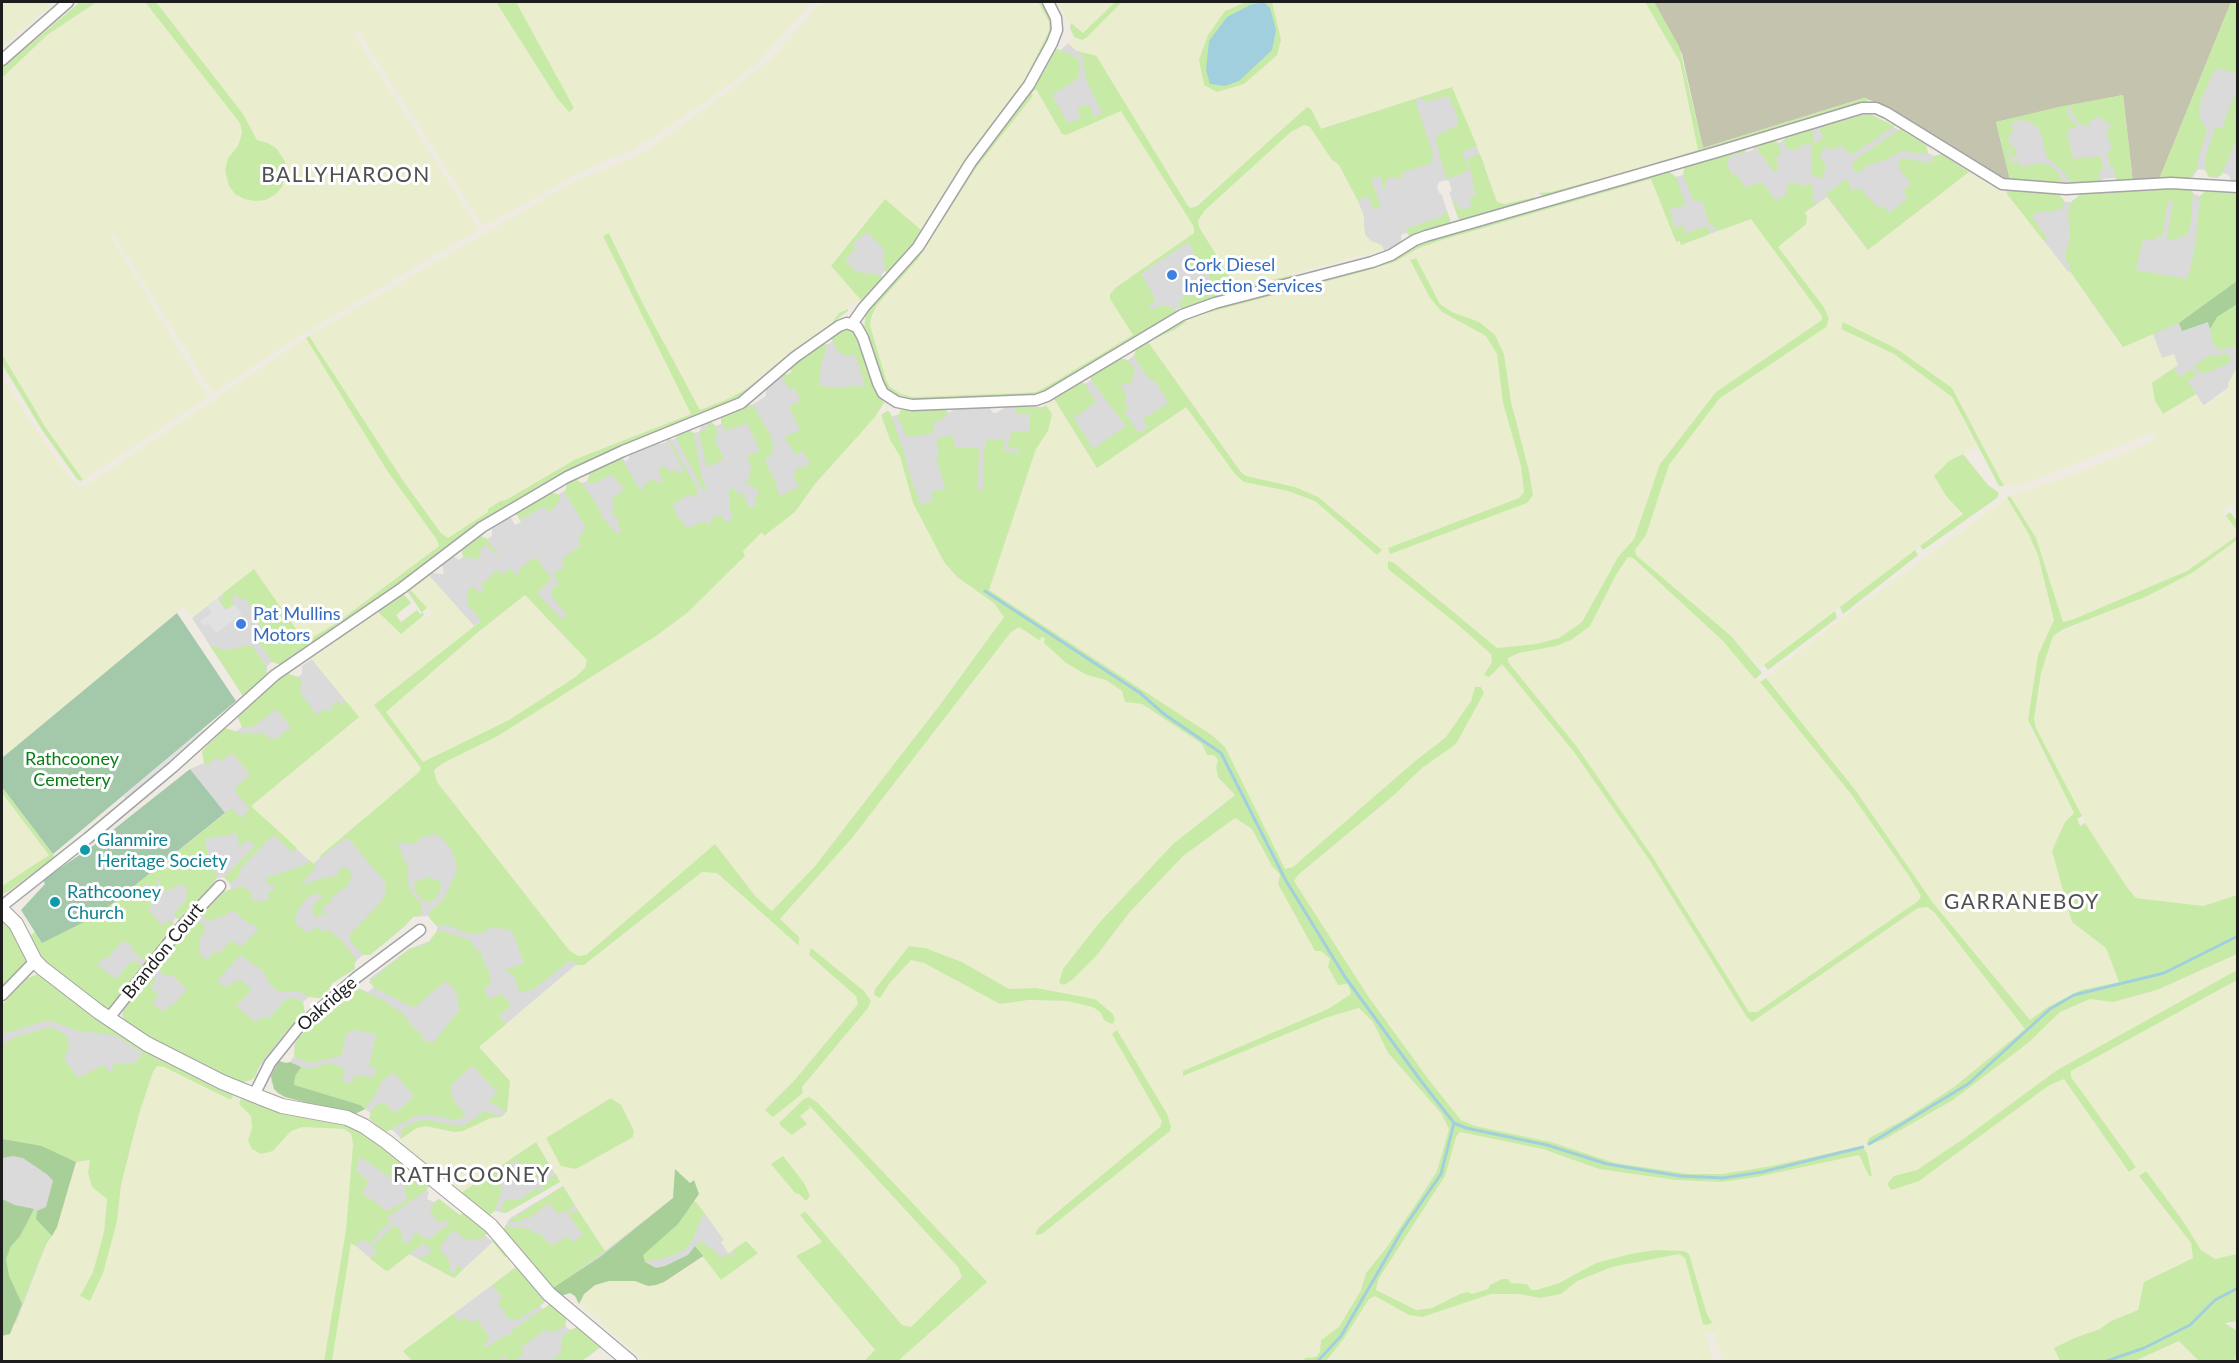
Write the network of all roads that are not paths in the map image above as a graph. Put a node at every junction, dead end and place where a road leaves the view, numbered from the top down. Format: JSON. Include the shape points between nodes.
{"nodes":[{"id":1,"x":68,"y":2,"type":"edge"},
{"id":2,"x":1048,"y":2,"type":"edge"},
{"id":3,"x":2,"y":60,"type":"edge"},
{"id":4,"x":2238,"y":187,"type":"edge"},
{"id":5,"x":852,"y":324,"type":"junction"},
{"id":6,"x":220,"y":886,"type":"dead end"},
{"id":7,"x":2,"y":908,"type":"edge"},
{"id":8,"x":420,"y":930,"type":"dead end"},
{"id":9,"x":35,"y":961,"type":"junction"},
{"id":10,"x":2,"y":995,"type":"edge"},
{"id":11,"x":109,"y":1018,"type":"junction"},
{"id":12,"x":254,"y":1095,"type":"junction"},
{"id":13,"x":630,"y":1362,"type":"edge"}],
"edges":[{"from":1,"to":3,"type":"street"},
{"from":2,"to":5,"type":"street","via":[[1057,30],[1029,85],[971,162],[918,247]]},
{"from":4,"to":5,"type":"street","via":[[2171,183],[2067,189],[2002,184],[1887,113],[1862,108],[1426,236],[1372,262],[1205,306],[1163,325],[1036,400],[912,405],[897,402],[883,393],[861,333]]},
{"from":5,"to":7,"type":"street","via":[[839,326],[805,349],[741,403],[567,477],[482,527],[402,588],[275,675],[173,767]]},
{"from":6,"to":11,"type":"street","name":"Brandon Court","via":[[182,926]]},
{"from":7,"to":9,"type":"street","via":[[16,924]]},
{"from":8,"to":12,"type":"street","name":"Oakridge","via":[[298,1028],[270,1063]]},
{"from":9,"to":10,"type":"street"},
{"from":9,"to":11,"type":"street"},
{"from":11,"to":12,"type":"street","via":[[159,1051]]},
{"from":12,"to":13,"type":"street","via":[[282,1106],[334,1114],[372,1131],[491,1226],[549,1294]]}]}
